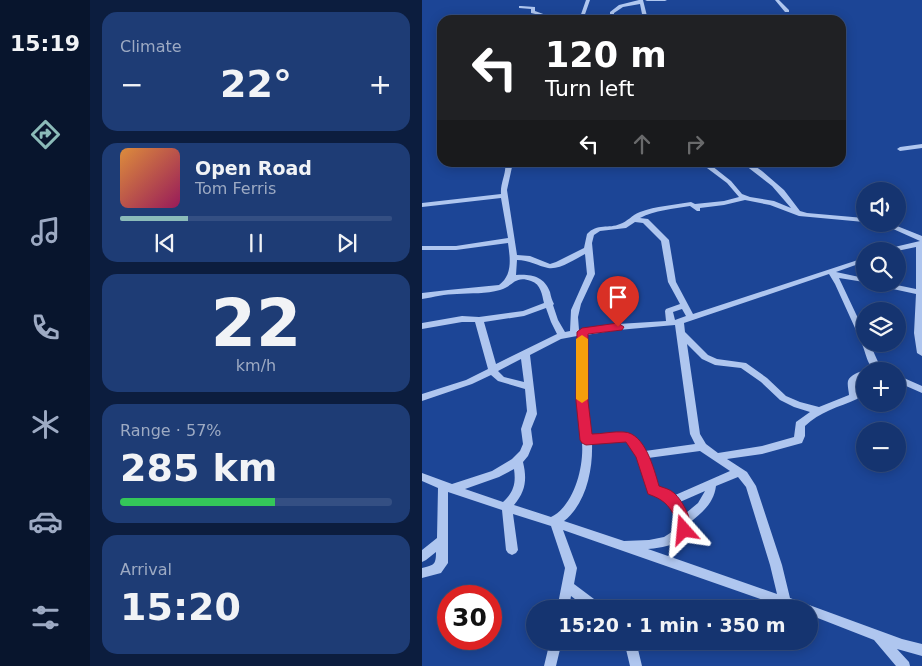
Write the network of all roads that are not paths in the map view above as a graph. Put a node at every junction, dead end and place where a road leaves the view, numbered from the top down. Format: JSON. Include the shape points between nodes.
{"nodes":[{"id":1,"x":526,"y":0,"type":"edge"},
{"id":2,"x":588,"y":0,"type":"edge"},
{"id":3,"x":647,"y":0,"type":"edge"},
{"id":4,"x":665,"y":0,"type":"edge"},
{"id":5,"x":777,"y":0,"type":"edge"},
{"id":6,"x":641,"y":1,"type":"edge"},
{"id":7,"x":521,"y":7,"type":"junction"},
{"id":8,"x":787,"y":11,"type":"dead end"},
{"id":9,"x":515,"y":15,"type":"edge"},
{"id":10,"x":543,"y":15,"type":"edge"},
{"id":11,"x":583,"y":15,"type":"edge"},
{"id":12,"x":612,"y":15,"type":"edge"},
{"id":13,"x":644,"y":15,"type":"edge"},
{"id":14,"x":922,"y":146,"type":"edge"},
{"id":15,"x":900,"y":149,"type":"dead end"},
{"id":16,"x":507,"y":167,"type":"edge"},
{"id":17,"x":709,"y":167,"type":"edge"},
{"id":18,"x":752,"y":167,"type":"edge"},
{"id":19,"x":504,"y":196,"type":"junction"},
{"id":20,"x":745,"y":198,"type":"junction"},
{"id":21,"x":422,"y":205,"type":"edge"},
{"id":22,"x":800,"y":214,"type":"junction"},
{"id":23,"x":632,"y":219,"type":"junction"},
{"id":24,"x":856,"y":219,"type":"edge"},
{"id":25,"x":902,"y":232,"type":"edge"},
{"id":26,"x":511,"y":240,"type":"junction"},
{"id":27,"x":921,"y":241,"type":"edge"},
{"id":28,"x":906,"y":246,"type":"edge"},
{"id":29,"x":422,"y":248,"type":"edge"},
{"id":30,"x":589,"y":249,"type":"junction"},
{"id":31,"x":514,"y":257,"type":"junction"},
{"id":32,"x":856,"y":263,"type":"edge"},
{"id":33,"x":832,"y":273,"type":"junction"},
{"id":34,"x":512,"y":278,"type":"junction"},
{"id":35,"x":856,"y":278,"type":"edge"},
{"id":36,"x":906,"y":288,"type":"edge"},
{"id":37,"x":920,"y":291,"type":"edge"},
{"id":38,"x":422,"y":296,"type":"edge"},
{"id":39,"x":550,"y":304,"type":"junction"},
{"id":40,"x":683,"y":306,"type":"junction"},
{"id":41,"x":691,"y":318,"type":"junction"},
{"id":42,"x":479,"y":320,"type":"junction"},
{"id":43,"x":675,"y":322,"type":"junction"},
{"id":44,"x":856,"y":322,"type":"edge"},
{"id":45,"x":422,"y":326,"type":"edge"},
{"id":46,"x":579,"y":332,"type":"junction"},
{"id":47,"x":681,"y":333,"type":"junction"},
{"id":48,"x":562,"y":335,"type":"junction"},
{"id":49,"x":525,"y":353,"type":"junction"},
{"id":50,"x":922,"y":353,"type":"edge"},
{"id":51,"x":493,"y":370,"type":"junction"},
{"id":52,"x":856,"y":379,"type":"edge"},
{"id":53,"x":906,"y":382,"type":"edge"},
{"id":54,"x":529,"y":387,"type":"junction"},
{"id":55,"x":922,"y":390,"type":"edge"},
{"id":56,"x":422,"y":398,"type":"edge"},
{"id":57,"x":819,"y":411,"type":"junction"},
{"id":58,"x":586,"y":440,"type":"junction"},
{"id":59,"x":702,"y":447,"type":"junction"},
{"id":60,"x":642,"y":455,"type":"junction"},
{"id":61,"x":715,"y":457,"type":"junction"},
{"id":62,"x":516,"y":460,"type":"junction"},
{"id":63,"x":738,"y":472,"type":"junction"},
{"id":64,"x":422,"y":477,"type":"edge"},
{"id":65,"x":711,"y":485,"type":"junction"},
{"id":66,"x":447,"y":487,"type":"junction"},
{"id":67,"x":672,"y":501,"type":"junction"},
{"id":68,"x":506,"y":507,"type":"junction"},
{"id":69,"x":554,"y":522,"type":"junction"},
{"id":70,"x":684,"y":522,"type":"junction"},
{"id":71,"x":441,"y":541,"type":"junction"},
{"id":72,"x":618,"y":544,"type":"junction"},
{"id":73,"x":512,"y":550,"type":"dead end"},
{"id":74,"x":422,"y":557,"type":"edge"},
{"id":75,"x":422,"y":573,"type":"edge"},
{"id":76,"x":568,"y":586,"type":"junction"},
{"id":77,"x":565,"y":600,"type":"edge"},
{"id":78,"x":586,"y":600,"type":"edge"},
{"id":79,"x":784,"y":600,"type":"joint"},
{"id":80,"x":818,"y":613,"type":"edge"},
{"id":81,"x":877,"y":636,"type":"junction"},
{"id":82,"x":554,"y":650,"type":"edge"},
{"id":83,"x":632,"y":650,"type":"edge"},
{"id":84,"x":922,"y":650,"type":"edge"},
{"id":85,"x":550,"y":666,"type":"edge"},
{"id":86,"x":636,"y":666,"type":"edge"},
{"id":87,"x":904,"y":666,"type":"edge"}],
"edges":[{"from":1,"to":7,"type":"street"},
{"from":2,"to":11,"type":"street"},
{"from":3,"to":4,"type":"street"},
{"from":5,"to":8,"type":"street"},
{"from":6,"to":12,"type":"street","via":[[618,7]]},
{"from":6,"to":13,"type":"street"},
{"from":7,"to":9,"type":"street"},
{"from":7,"to":10,"type":"street","via":[[533,8],[532,12]]},
{"from":14,"to":15,"type":"street"},
{"from":16,"to":19,"type":"street"},
{"from":17,"to":20,"type":"street"},
{"from":18,"to":22,"type":"street","via":[[785,195]]},
{"from":19,"to":21,"type":"street"},
{"from":19,"to":26,"type":"street"},
{"from":20,"to":22,"type":"street"},
{"from":20,"to":23,"type":"street","via":[[696,208],[691,204],[651,211]]},
{"from":22,"to":24,"type":"street"},
{"from":23,"to":30,"type":"street","via":[[618,227],[594,231],[588,240]]},
{"from":23,"to":40,"type":"street","via":[[645,221],[666,240],[672,282]]},
{"from":25,"to":27,"type":"street"},
{"from":26,"to":29,"type":"street","via":[[456,248]]},
{"from":26,"to":31,"type":"street"},
{"from":27,"to":28,"type":"street"},
{"from":27,"to":37,"type":"street","via":[[917,257]]},
{"from":30,"to":31,"type":"street","via":[[550,266]]},
{"from":30,"to":46,"type":"street","via":[[592,271],[575,306],[573,321]]},
{"from":31,"to":34,"type":"street"},
{"from":32,"to":33,"type":"street"},
{"from":33,"to":35,"type":"street"},
{"from":33,"to":41,"type":"street"},
{"from":33,"to":44,"type":"street"},
{"from":34,"to":38,"type":"street","via":[[507,285],[496,289]]},
{"from":34,"to":39,"type":"street","via":[[536,278],[543,284]]},
{"from":36,"to":37,"type":"street"},
{"from":37,"to":50,"type":"street","via":[[917,338]]},
{"from":39,"to":42,"type":"street"},
{"from":39,"to":48,"type":"street"},
{"from":40,"to":41,"type":"street"},
{"from":40,"to":43,"type":"street","via":[[669,311]]},
{"from":41,"to":43,"type":"street"},
{"from":42,"to":45,"type":"street"},
{"from":42,"to":51,"type":"street"},
{"from":43,"to":46,"type":"street"},
{"from":43,"to":47,"type":"street"},
{"from":46,"to":48,"type":"street"},
{"from":46,"to":58,"type":"street"},
{"from":47,"to":57,"type":"street","via":[[705,357],[715,362],[743,365],[783,398]]},
{"from":47,"to":59,"type":"street","via":[[691,418],[694,434]]},
{"from":48,"to":49,"type":"street"},
{"from":49,"to":51,"type":"street"},
{"from":49,"to":54,"type":"street"},
{"from":51,"to":54,"type":"street","via":[[502,379]]},
{"from":51,"to":56,"type":"street"},
{"from":52,"to":57,"type":"street","via":[[853,381],[854,397]]},
{"from":53,"to":55,"type":"street"},
{"from":54,"to":62,"type":"street","via":[[532,419],[526,430],[528,444],[523,455]]},
{"from":57,"to":61,"type":"street","via":[[800,425],[798,440],[762,450]]},
{"from":58,"to":60,"type":"street","via":[[625,437]]},
{"from":58,"to":69,"type":"street","via":[[585,461],[573,507]]},
{"from":59,"to":60,"type":"street"},
{"from":59,"to":61,"type":"street"},
{"from":60,"to":67,"type":"street","via":[[653,490],[668,495]]},
{"from":61,"to":63,"type":"street"},
{"from":62,"to":66,"type":"street","via":[[490,478]]},
{"from":62,"to":68,"type":"street","via":[[521,485]]},
{"from":63,"to":65,"type":"street"},
{"from":63,"to":79,"type":"street","via":[[751,486]]},
{"from":64,"to":66,"type":"street"},
{"from":65,"to":67,"type":"street"},
{"from":65,"to":70,"type":"street","via":[[707,500]]},
{"from":66,"to":68,"type":"street"},
{"from":66,"to":71,"type":"street"},
{"from":67,"to":70,"type":"street"},
{"from":68,"to":69,"type":"street"},
{"from":68,"to":73,"type":"street"},
{"from":69,"to":72,"type":"street"},
{"from":69,"to":76,"type":"street","via":[[571,568]]},
{"from":70,"to":72,"type":"street","via":[[684,530],[669,541]]},
{"from":71,"to":74,"type":"street"},
{"from":71,"to":75,"type":"street","via":[[440,566]]},
{"from":72,"to":79,"type":"street"},
{"from":76,"to":77,"type":"street"},
{"from":76,"to":78,"type":"street"},
{"from":80,"to":81,"type":"street"},
{"from":81,"to":84,"type":"street"},
{"from":81,"to":87,"type":"street"},
{"from":82,"to":85,"type":"street"},
{"from":83,"to":86,"type":"street"}]}
